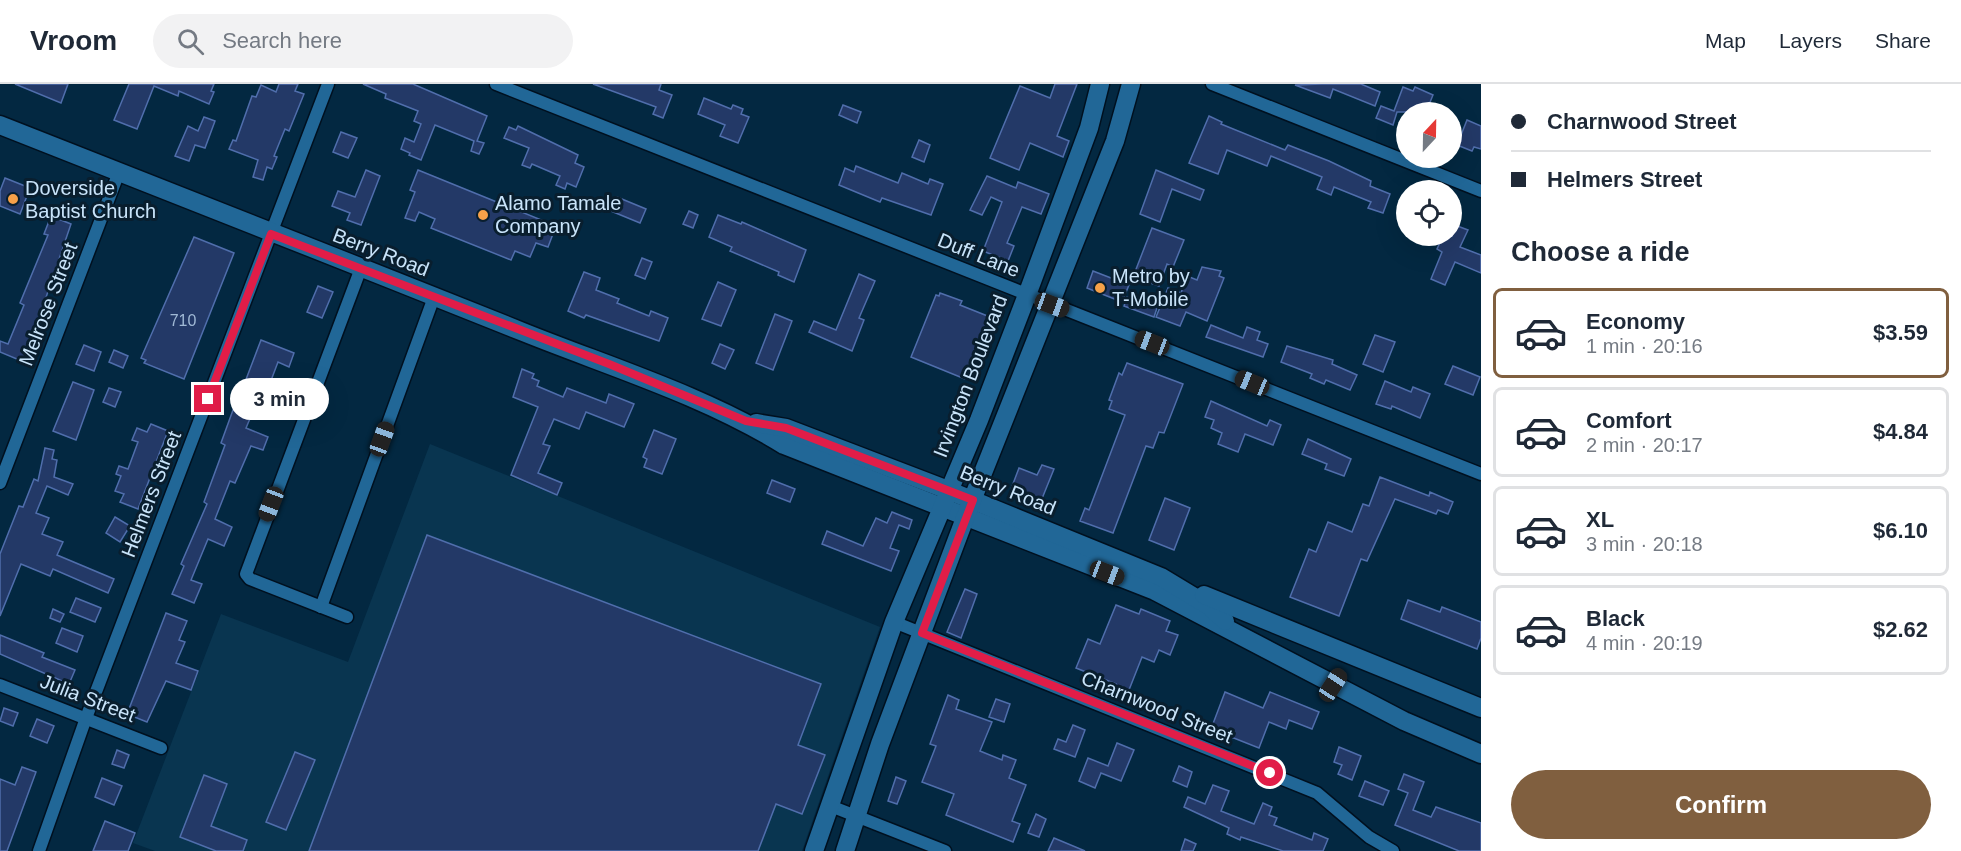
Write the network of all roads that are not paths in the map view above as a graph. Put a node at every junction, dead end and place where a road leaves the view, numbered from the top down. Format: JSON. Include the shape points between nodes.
{"nodes":[{"id":1,"x":328,"y":84,"type":"edge"},
{"id":2,"x":496,"y":84,"type":"edge"},
{"id":3,"x":1100,"y":84,"type":"edge"},
{"id":4,"x":1131,"y":84,"type":"edge"},
{"id":5,"x":1212,"y":84,"type":"edge"},
{"id":6,"x":0,"y":124,"type":"edge"},
{"id":7,"x":119,"y":172,"type":"junction"},
{"id":8,"x":1481,"y":191,"type":"edge"},
{"id":9,"x":271,"y":234,"type":"junction"},
{"id":10,"x":361,"y":268,"type":"junction"},
{"id":11,"x":1027,"y":295,"type":"junction"},
{"id":12,"x":434,"y":297,"type":"junction"},
{"id":13,"x":1052,"y":305,"type":"junction"},
{"id":14,"x":746,"y":421,"type":"junction"},
{"id":15,"x":1481,"y":474,"type":"edge"},
{"id":16,"x":0,"y":483,"type":"edge"},
{"id":17,"x":949,"y":490,"type":"junction"},
{"id":18,"x":973,"y":500,"type":"junction"},
{"id":19,"x":942,"y":509,"type":"junction"},
{"id":20,"x":965,"y":518,"type":"junction"},
{"id":21,"x":1161,"y":577,"type":"junction"},
{"id":22,"x":321,"y":607,"type":"junction"},
{"id":23,"x":346,"y":617,"type":"dead end"},
{"id":24,"x":894,"y":622,"type":"junction"},
{"id":25,"x":1238,"y":632,"type":"junction"},
{"id":26,"x":922,"y":633,"type":"junction"},
{"id":27,"x":1351,"y":657,"type":"junction"},
{"id":28,"x":0,"y":685,"type":"edge"},
{"id":29,"x":1333,"y":685,"type":"junction"},
{"id":30,"x":1481,"y":708,"type":"edge"},
{"id":31,"x":86,"y":718,"type":"junction"},
{"id":32,"x":161,"y":748,"type":"dead end"},
{"id":33,"x":1481,"y":754,"type":"edge"},
{"id":34,"x":828,"y":805,"type":"junction"},
{"id":35,"x":856,"y":815,"type":"junction"},
{"id":36,"x":818,"y":848,"type":"edge"},
{"id":37,"x":39,"y":851,"type":"edge"},
{"id":38,"x":845,"y":851,"type":"edge"},
{"id":39,"x":945,"y":851,"type":"edge"},
{"id":40,"x":1393,"y":851,"type":"edge"}],
"edges":[{"from":1,"to":9,"type":"street","name":"Helmers Street"},
{"from":2,"to":11,"type":"street","name":"Duff Lane"},
{"from":3,"to":11,"type":"street","name":"Irvington Boulevard","via":[[1089,128]]},
{"from":4,"to":13,"type":"street","via":[[1115,141]]},
{"from":5,"to":8,"type":"street"},
{"from":6,"to":7,"type":"street","name":"Berry Road"},
{"from":7,"to":9,"type":"street","name":"Berry Road"},
{"from":7,"to":16,"type":"street","name":"Melrose Street"},
{"from":9,"to":10,"type":"street","name":"Berry Road"},
{"from":9,"to":31,"type":"street","name":"Helmers Street"},
{"from":10,"to":12,"type":"street","name":"Berry Road"},
{"from":10,"to":22,"type":"street","via":[[246,569],[250,579]]},
{"from":11,"to":13,"type":"street","name":"Duff Lane"},
{"from":11,"to":17,"type":"street","name":"Irvington Boulevard"},
{"from":12,"to":14,"type":"street","name":"Berry Road"},
{"from":12,"to":22,"type":"street"},
{"from":13,"to":15,"type":"street","name":"Duff Lane"},
{"from":13,"to":18,"type":"street"},
{"from":14,"to":17,"type":"street","name":"Berry Road","via":[[786,428]]},
{"from":14,"to":19,"type":"street","name":"Berry Road","via":[[784,445]]},
{"from":17,"to":18,"type":"street","name":"Berry Road"},
{"from":17,"to":19,"type":"street","name":"Irvington Boulevard"},
{"from":18,"to":20,"type":"street"},
{"from":18,"to":21,"type":"street","name":"Berry Road"},
{"from":19,"to":20,"type":"street","name":"Berry Road"},
{"from":19,"to":24,"type":"street","name":"Irvington Boulevard"},
{"from":20,"to":25,"type":"street","name":"Berry Road","via":[[1155,591]]},
{"from":20,"to":26,"type":"street"},
{"from":21,"to":25,"type":"street","name":"Berry Road","via":[[1209,606]]},
{"from":21,"to":27,"type":"street"},
{"from":22,"to":23,"type":"street"},
{"from":24,"to":26,"type":"street","name":"Charnwood Street"},
{"from":24,"to":34,"type":"street","name":"Irvington Boulevard"},
{"from":25,"to":29,"type":"street","name":"Berry Road"},
{"from":26,"to":35,"type":"street"},
{"from":26,"to":40,"type":"street","name":"Charnwood Street","via":[[1308,790]]},
{"from":27,"to":29,"type":"street"},
{"from":27,"to":30,"type":"street"},
{"from":28,"to":31,"type":"street","name":"Julia Street"},
{"from":29,"to":33,"type":"street","name":"Berry Road"},
{"from":31,"to":32,"type":"street","name":"Julia Street"},
{"from":31,"to":37,"type":"street","name":"Helmers Street"},
{"from":34,"to":35,"type":"street"},
{"from":34,"to":36,"type":"street","name":"Irvington Boulevard"},
{"from":35,"to":38,"type":"street"},
{"from":35,"to":39,"type":"street"}]}
